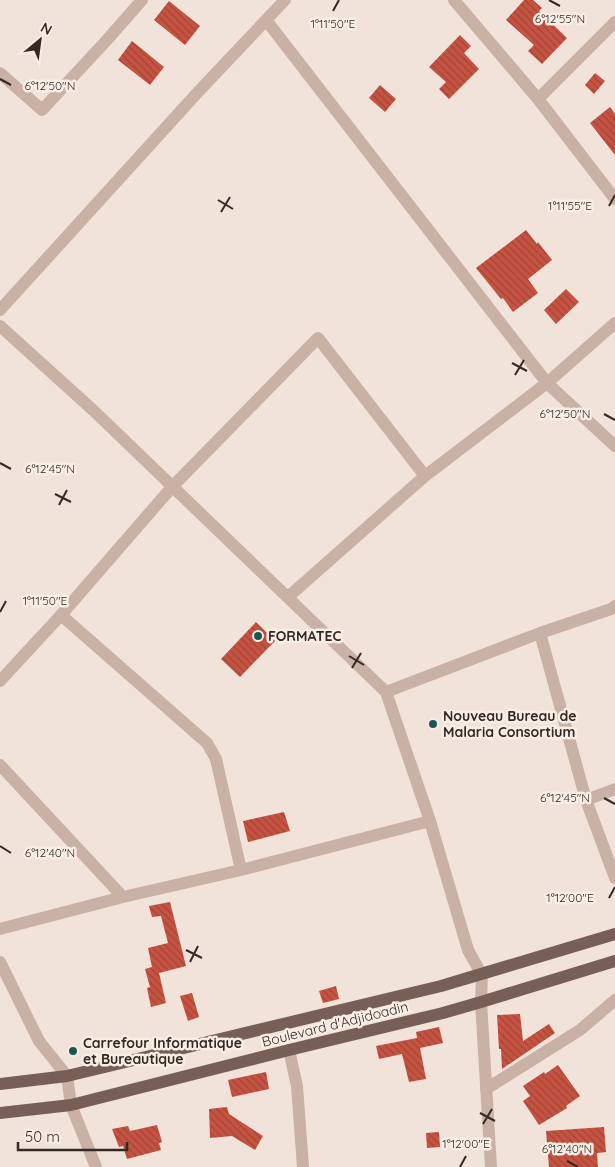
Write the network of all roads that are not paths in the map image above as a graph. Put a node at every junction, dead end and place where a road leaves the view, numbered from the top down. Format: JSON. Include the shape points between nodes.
{"nodes":[{"id":1,"x":142,"y":0,"type":"edge"},
{"id":2,"x":285,"y":0,"type":"edge"},
{"id":3,"x":454,"y":0,"type":"edge"},
{"id":4,"x":266,"y":20,"type":"junction"},
{"id":5,"x":615,"y":22,"type":"edge"},
{"id":6,"x":0,"y":73,"type":"edge"},
{"id":7,"x":538,"y":99,"type":"junction"},
{"id":8,"x":615,"y":199,"type":"edge"},
{"id":9,"x":0,"y":310,"type":"edge"},
{"id":10,"x":615,"y":323,"type":"edge"},
{"id":11,"x":0,"y":326,"type":"edge"},
{"id":12,"x":547,"y":383,"type":"junction"},
{"id":13,"x":615,"y":446,"type":"edge"},
{"id":14,"x":425,"y":476,"type":"junction"},
{"id":15,"x":172,"y":486,"type":"junction"},
{"id":16,"x":288,"y":597,"type":"junction"},
{"id":17,"x":615,"y":606,"type":"edge"},
{"id":18,"x":61,"y":615,"type":"junction"},
{"id":19,"x":540,"y":633,"type":"junction"},
{"id":20,"x":0,"y":681,"type":"edge"},
{"id":21,"x":386,"y":692,"type":"junction"},
{"id":22,"x":0,"y":765,"type":"edge"},
{"id":23,"x":615,"y":789,"type":"edge"},
{"id":24,"x":586,"y":800,"type":"junction"},
{"id":25,"x":430,"y":821,"type":"junction"},
{"id":26,"x":241,"y":870,"type":"junction"},
{"id":27,"x":615,"y":878,"type":"edge"},
{"id":28,"x":123,"y":897,"type":"junction"},
{"id":29,"x":0,"y":929,"type":"edge"},
{"id":30,"x":615,"y":934,"type":"edge"},
{"id":31,"x":615,"y":961,"type":"edge"},
{"id":32,"x":0,"y":962,"type":"edge"},
{"id":33,"x":482,"y":975,"type":"junction"},
{"id":34,"x":615,"y":1000,"type":"edge"},
{"id":35,"x":481,"y":1002,"type":"junction"},
{"id":36,"x":289,"y":1050,"type":"junction"},
{"id":37,"x":67,"y":1076,"type":"junction"},
{"id":38,"x":0,"y":1084,"type":"edge"},
{"id":39,"x":486,"y":1089,"type":"junction"},
{"id":40,"x":71,"y":1105,"type":"junction"},
{"id":41,"x":0,"y":1113,"type":"edge"},
{"id":42,"x":96,"y":1167,"type":"edge"},
{"id":43,"x":303,"y":1167,"type":"edge"},
{"id":44,"x":491,"y":1167,"type":"edge"}],
"edges":[{"from":1,"to":6,"type":"street","via":[[42,110]]},
{"from":2,"to":4,"type":"street"},
{"from":3,"to":7,"type":"street"},
{"from":4,"to":9,"type":"street"},
{"from":4,"to":12,"type":"street"},
{"from":5,"to":7,"type":"street"},
{"from":7,"to":8,"type":"street"},
{"from":10,"to":12,"type":"street"},
{"from":11,"to":15,"type":"street"},
{"from":12,"to":13,"type":"street"},
{"from":12,"to":14,"type":"street"},
{"from":14,"to":15,"type":"street","via":[[318,338]]},
{"from":14,"to":16,"type":"street"},
{"from":15,"to":16,"type":"street"},
{"from":15,"to":18,"type":"street"},
{"from":16,"to":21,"type":"street"},
{"from":17,"to":19,"type":"street"},
{"from":18,"to":20,"type":"street"},
{"from":18,"to":26,"type":"street","via":[[207,743],[216,759]]},
{"from":19,"to":21,"type":"street"},
{"from":19,"to":24,"type":"street"},
{"from":21,"to":25,"type":"street"},
{"from":22,"to":28,"type":"street"},
{"from":23,"to":24,"type":"street"},
{"from":24,"to":27,"type":"street"},
{"from":25,"to":26,"type":"street"},
{"from":25,"to":33,"type":"street","via":[[468,950]]},
{"from":26,"to":28,"type":"street"},
{"from":28,"to":29,"type":"street"},
{"from":30,"to":33,"type":"main road","name":"Boulevard d'Adjidoadin"},
{"from":31,"to":35,"type":"main road","name":"Boulevard d'Adjidoadin"},
{"from":32,"to":37,"type":"street","via":[[39,1041]]},
{"from":33,"to":35,"type":"street"},
{"from":33,"to":37,"type":"main road","name":"Boulevard d'Adjidoadin"},
{"from":34,"to":39,"type":"street","via":[[580,1030]]},
{"from":35,"to":36,"type":"main road","name":"Boulevard d'Adjidoadin"},
{"from":35,"to":39,"type":"street"},
{"from":36,"to":40,"type":"main road","name":"Boulevard d'Adjidoadin"},
{"from":36,"to":43,"type":"street","via":[[297,1086]]},
{"from":37,"to":38,"type":"main road","name":"Boulevard d'Adjidoadin"},
{"from":37,"to":40,"type":"street"},
{"from":39,"to":44,"type":"street"},
{"from":40,"to":41,"type":"main road","name":"Boulevard d'Adjidoadin"},
{"from":40,"to":42,"type":"street"}]}
